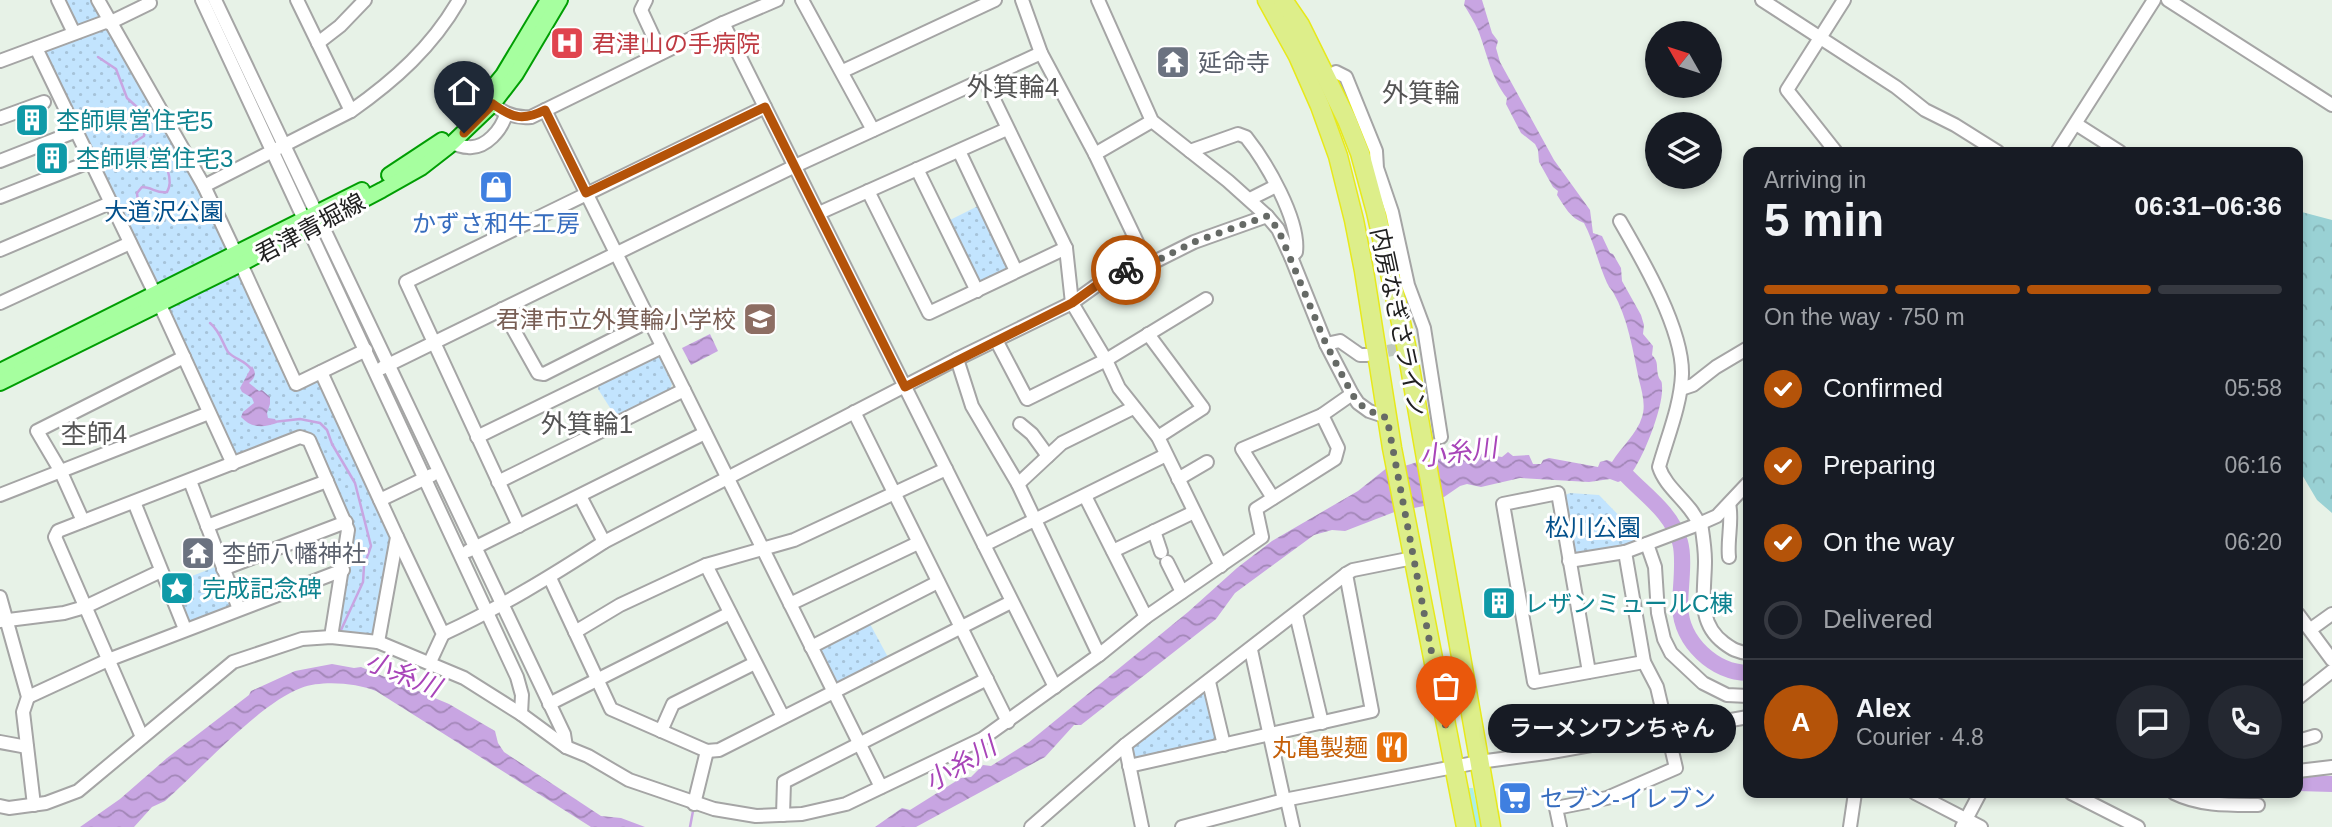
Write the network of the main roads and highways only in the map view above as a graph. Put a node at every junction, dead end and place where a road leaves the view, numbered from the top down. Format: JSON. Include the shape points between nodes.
{"nodes":[{"id":1,"x":548,"y":0,"type":"edge"},
{"id":2,"x":560,"y":0,"type":"edge"},
{"id":3,"x":1267,"y":0,"type":"edge"},
{"id":4,"x":1283,"y":0,"type":"edge"},
{"id":5,"x":489,"y":101,"type":"junction"},
{"id":6,"x":312,"y":221,"type":"junction"},
{"id":7,"x":157,"y":300,"type":"junction"},
{"id":8,"x":0,"y":371,"type":"edge"},
{"id":9,"x":0,"y":383,"type":"edge"},
{"id":10,"x":1466,"y":827,"type":"edge"},
{"id":11,"x":1491,"y":827,"type":"edge"}],
"edges":[{"from":1,"to":5,"type":"main road","name":"君津青堀線"},
{"from":2,"to":5,"type":"main road","name":"君津青堀線","via":[[516,74]]},
{"from":3,"to":10,"type":"highway","name":"内房なぎさライン","via":[[1298,56],[1338,156],[1364,271],[1392,448]]},
{"from":4,"to":11,"type":"highway","name":"内房なぎさライン","via":[[1348,120],[1396,265],[1421,437]]},
{"from":5,"to":6,"type":"main road","name":"君津青堀線","via":[[415,159]]},
{"from":5,"to":6,"type":"main road","name":"君津青堀線","via":[[451,144],[421,167]]},
{"from":6,"to":7,"type":"main road","name":"君津青堀線"},
{"from":7,"to":8,"type":"main road","name":"君津青堀線"},
{"from":7,"to":9,"type":"main road","name":"君津青堀線"}]}
